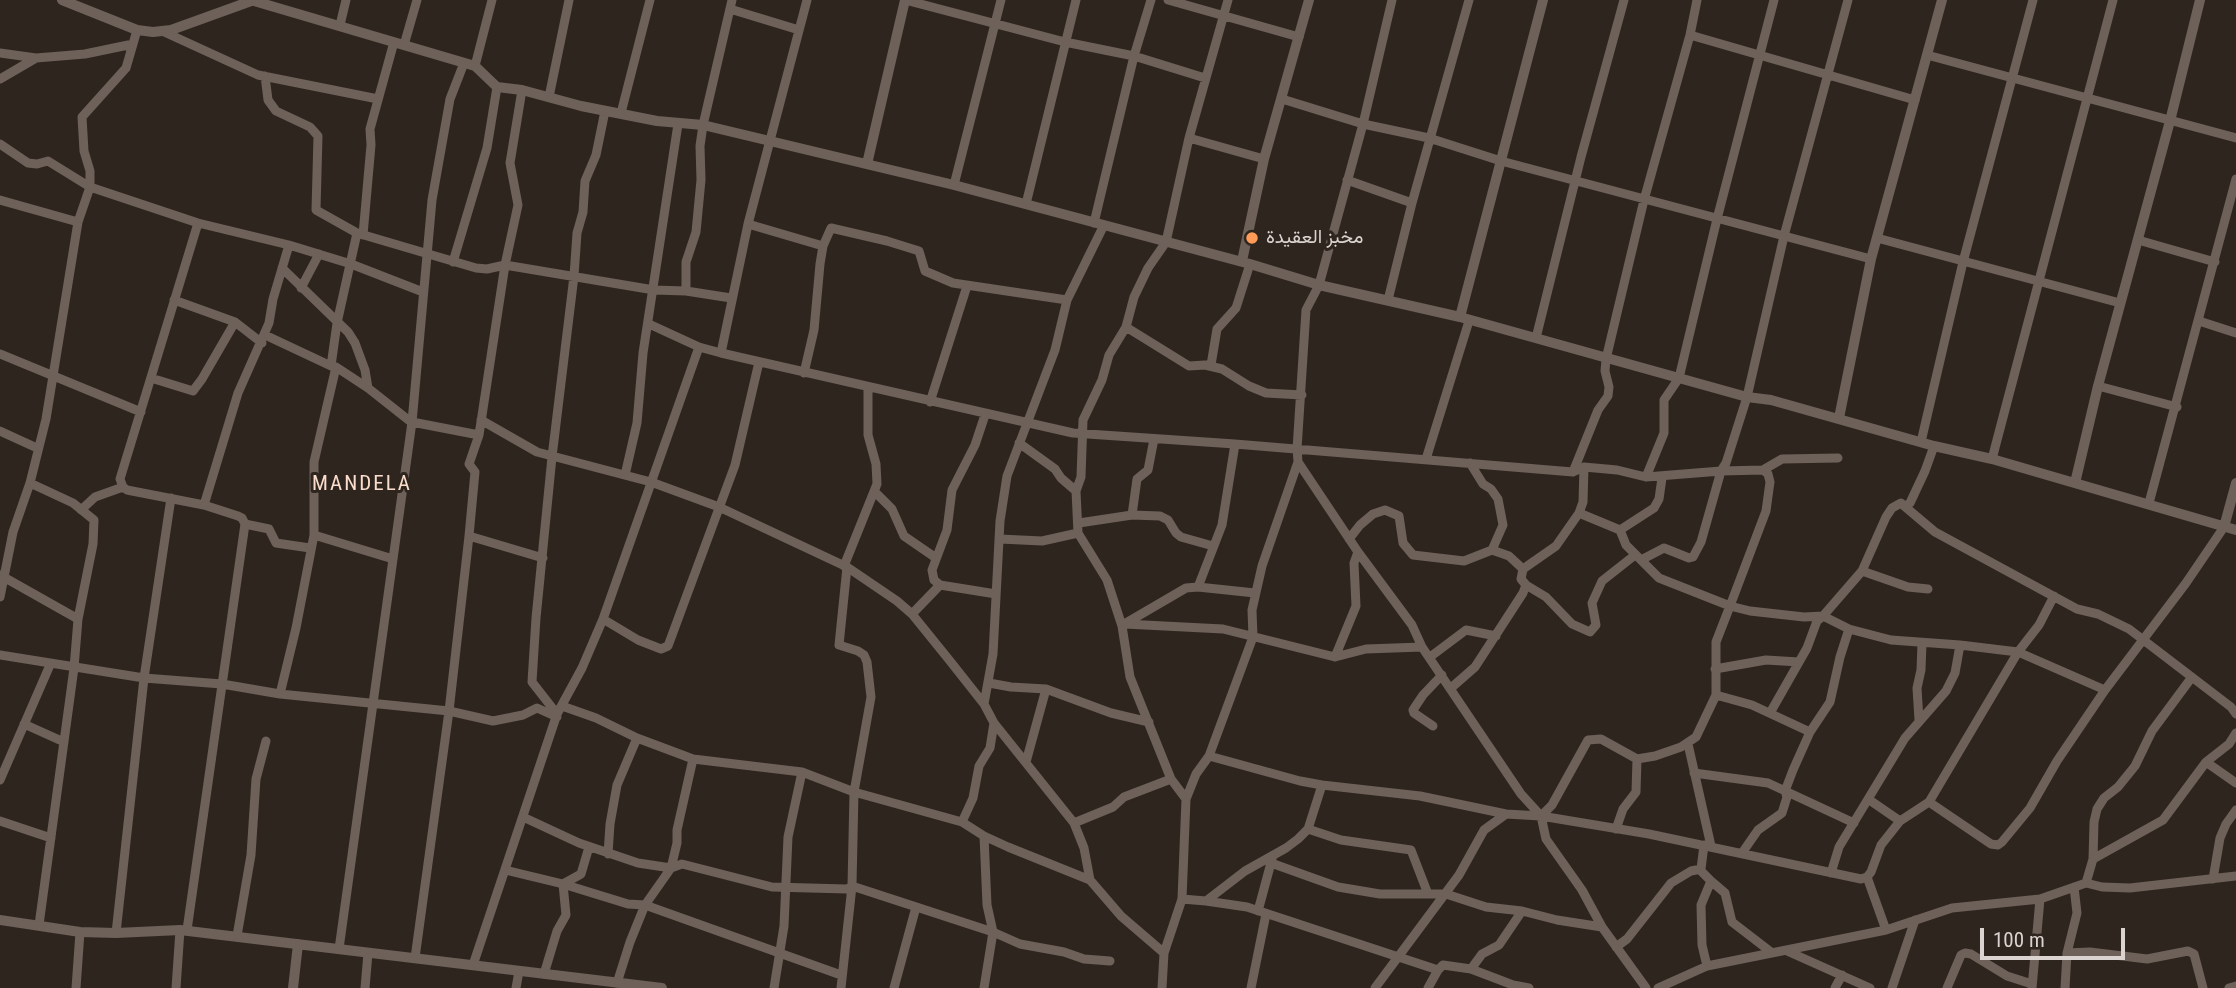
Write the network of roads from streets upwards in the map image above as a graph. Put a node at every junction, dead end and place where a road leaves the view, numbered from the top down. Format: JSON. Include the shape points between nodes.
{"nodes":[{"id":1,"x":62,"y":0,"type":"edge"},
{"id":2,"x":253,"y":0,"type":"edge"},
{"id":3,"x":346,"y":0,"type":"edge"},
{"id":4,"x":417,"y":0,"type":"edge"},
{"id":5,"x":492,"y":0,"type":"edge"},
{"id":6,"x":569,"y":0,"type":"edge"},
{"id":7,"x":650,"y":0,"type":"edge"},
{"id":8,"x":807,"y":0,"type":"edge"},
{"id":9,"x":905,"y":0,"type":"edge"},
{"id":10,"x":1001,"y":0,"type":"edge"},
{"id":11,"x":1076,"y":0,"type":"edge"},
{"id":12,"x":1151,"y":0,"type":"edge"},
{"id":13,"x":1168,"y":0,"type":"edge"},
{"id":14,"x":1228,"y":0,"type":"edge"},
{"id":15,"x":1309,"y":0,"type":"edge"},
{"id":16,"x":1392,"y":0,"type":"edge"},
{"id":17,"x":1469,"y":0,"type":"edge"},
{"id":18,"x":1543,"y":0,"type":"edge"},
{"id":19,"x":1624,"y":0,"type":"edge"},
{"id":20,"x":1697,"y":0,"type":"edge"},
{"id":21,"x":1774,"y":0,"type":"edge"},
{"id":22,"x":1848,"y":0,"type":"edge"},
{"id":23,"x":1942,"y":0,"type":"edge"},
{"id":24,"x":2033,"y":0,"type":"edge"},
{"id":25,"x":2113,"y":0,"type":"edge"},
{"id":26,"x":2200,"y":0,"type":"edge"},
{"id":27,"x":731,"y":4,"type":"edge"},
{"id":28,"x":1224,"y":17,"type":"junction"},
{"id":29,"x":994,"y":23,"type":"junction"},
{"id":30,"x":340,"y":25,"type":"junction"},
{"id":31,"x":136,"y":30,"type":"junction"},
{"id":32,"x":799,"y":30,"type":"junction"},
{"id":33,"x":162,"y":31,"type":"junction"},
{"id":34,"x":1690,"y":35,"type":"junction"},
{"id":35,"x":1299,"y":37,"type":"junction"},
{"id":36,"x":1065,"y":42,"type":"junction"},
{"id":37,"x":399,"y":43,"type":"junction"},
{"id":38,"x":133,"y":44,"type":"junction"},
{"id":39,"x":0,"y":53,"type":"edge"},
{"id":40,"x":1134,"y":55,"type":"junction"},
{"id":41,"x":1760,"y":55,"type":"junction"},
{"id":42,"x":1927,"y":55,"type":"junction"},
{"id":43,"x":36,"y":58,"type":"junction"},
{"id":44,"x":470,"y":64,"type":"junction"},
{"id":45,"x":1828,"y":75,"type":"junction"},
{"id":46,"x":265,"y":76,"type":"junction"},
{"id":47,"x":1205,"y":78,"type":"junction"},
{"id":48,"x":0,"y":79,"type":"edge"},
{"id":49,"x":2011,"y":79,"type":"junction"},
{"id":50,"x":498,"y":87,"type":"junction"},
{"id":51,"x":522,"y":90,"type":"junction"},
{"id":52,"x":548,"y":97,"type":"junction"},
{"id":53,"x":378,"y":99,"type":"junction"},
{"id":54,"x":1282,"y":99,"type":"junction"},
{"id":55,"x":2085,"y":99,"type":"junction"},
{"id":56,"x":1915,"y":100,"type":"junction"},
{"id":57,"x":606,"y":111,"type":"junction"},
{"id":58,"x":621,"y":113,"type":"junction"},
{"id":59,"x":2170,"y":121,"type":"junction"},
{"id":60,"x":678,"y":124,"type":"junction"},
{"id":61,"x":1363,"y":124,"type":"junction"},
{"id":62,"x":703,"y":125,"type":"junction"},
{"id":63,"x":1189,"y":138,"type":"junction"},
{"id":64,"x":1429,"y":138,"type":"junction"},
{"id":65,"x":2236,"y":138,"type":"edge"},
{"id":66,"x":768,"y":141,"type":"junction"},
{"id":67,"x":0,"y":144,"type":"edge"},
{"id":68,"x":1264,"y":159,"type":"junction"},
{"id":69,"x":1501,"y":161,"type":"junction"},
{"id":70,"x":867,"y":164,"type":"junction"},
{"id":71,"x":2236,"y":179,"type":"edge"},
{"id":72,"x":1347,"y":180,"type":"junction"},
{"id":73,"x":1575,"y":180,"type":"junction"},
{"id":74,"x":954,"y":185,"type":"junction"},
{"id":75,"x":90,"y":187,"type":"junction"},
{"id":76,"x":0,"y":200,"type":"edge"},
{"id":77,"x":1644,"y":200,"type":"junction"},
{"id":78,"x":1412,"y":203,"type":"junction"},
{"id":79,"x":1026,"y":204,"type":"junction"},
{"id":80,"x":1717,"y":219,"type":"junction"},
{"id":81,"x":78,"y":222,"type":"junction"},
{"id":82,"x":198,"y":223,"type":"junction"},
{"id":83,"x":748,"y":224,"type":"junction"},
{"id":84,"x":1099,"y":224,"type":"junction"},
{"id":85,"x":360,"y":234,"type":"junction"},
{"id":86,"x":1784,"y":236,"type":"junction"},
{"id":87,"x":1877,"y":238,"type":"junction"},
{"id":88,"x":2138,"y":240,"type":"junction"},
{"id":89,"x":1166,"y":242,"type":"junction"},
{"id":90,"x":289,"y":245,"type":"junction"},
{"id":91,"x":823,"y":246,"type":"junction"},
{"id":92,"x":428,"y":253,"type":"junction"},
{"id":93,"x":319,"y":254,"type":"junction"},
{"id":94,"x":1871,"y":259,"type":"junction"},
{"id":95,"x":453,"y":262,"type":"junction"},
{"id":96,"x":1246,"y":262,"type":"junction"},
{"id":97,"x":1963,"y":262,"type":"junction"},
{"id":98,"x":2215,"y":262,"type":"junction"},
{"id":99,"x":351,"y":264,"type":"junction"},
{"id":100,"x":505,"y":265,"type":"junction"},
{"id":101,"x":282,"y":268,"type":"junction"},
{"id":102,"x":574,"y":276,"type":"junction"},
{"id":103,"x":2038,"y":282,"type":"junction"},
{"id":104,"x":1318,"y":285,"type":"junction"},
{"id":105,"x":967,"y":286,"type":"junction"},
{"id":106,"x":302,"y":288,"type":"junction"},
{"id":107,"x":654,"y":290,"type":"junction"},
{"id":108,"x":686,"y":291,"type":"junction"},
{"id":109,"x":423,"y":292,"type":"junction"},
{"id":110,"x":731,"y":298,"type":"junction"},
{"id":111,"x":174,"y":300,"type":"junction"},
{"id":112,"x":1067,"y":300,"type":"junction"},
{"id":113,"x":1388,"y":300,"type":"junction"},
{"id":114,"x":2120,"y":303,"type":"junction"},
{"id":115,"x":1464,"y":319,"type":"junction"},
{"id":116,"x":2199,"y":321,"type":"junction"},
{"id":117,"x":236,"y":322,"type":"junction"},
{"id":118,"x":337,"y":323,"type":"junction"},
{"id":119,"x":649,"y":324,"type":"junction"},
{"id":120,"x":1126,"y":327,"type":"junction"},
{"id":121,"x":2236,"y":333,"type":"edge"},
{"id":122,"x":1536,"y":338,"type":"junction"},
{"id":123,"x":263,"y":339,"type":"junction"},
{"id":124,"x":699,"y":346,"type":"junction"},
{"id":125,"x":721,"y":353,"type":"junction"},
{"id":126,"x":0,"y":354,"type":"edge"},
{"id":127,"x":1606,"y":359,"type":"junction"},
{"id":128,"x":760,"y":362,"type":"junction"},
{"id":129,"x":1211,"y":365,"type":"junction"},
{"id":130,"x":334,"y":366,"type":"junction"},
{"id":131,"x":804,"y":373,"type":"junction"},
{"id":132,"x":53,"y":375,"type":"junction"},
{"id":133,"x":151,"y":378,"type":"junction"},
{"id":134,"x":1678,"y":378,"type":"junction"},
{"id":135,"x":2098,"y":386,"type":"junction"},
{"id":136,"x":368,"y":388,"type":"junction"},
{"id":137,"x":868,"y":388,"type":"junction"},
{"id":138,"x":1301,"y":395,"type":"junction"},
{"id":139,"x":1747,"y":397,"type":"junction"},
{"id":140,"x":930,"y":402,"type":"junction"},
{"id":141,"x":2176,"y":407,"type":"junction"},
{"id":142,"x":141,"y":412,"type":"junction"},
{"id":143,"x":985,"y":415,"type":"junction"},
{"id":144,"x":1839,"y":418,"type":"junction"},
{"id":145,"x":481,"y":421,"type":"junction"},
{"id":146,"x":411,"y":422,"type":"junction"},
{"id":147,"x":1026,"y":424,"type":"junction"},
{"id":148,"x":0,"y":431,"type":"edge"},
{"id":149,"x":1082,"y":434,"type":"junction"},
{"id":150,"x":479,"y":435,"type":"junction"},
{"id":151,"x":1154,"y":439,"type":"junction"},
{"id":152,"x":1921,"y":442,"type":"junction"},
{"id":153,"x":1019,"y":443,"type":"junction"},
{"id":154,"x":1235,"y":444,"type":"junction"},
{"id":155,"x":1934,"y":446,"type":"junction"},
{"id":156,"x":37,"y":448,"type":"junction"},
{"id":157,"x":1297,"y":449,"type":"junction"},
{"id":158,"x":552,"y":457,"type":"junction"},
{"id":159,"x":1426,"y":458,"type":"junction"},
{"id":160,"x":1838,"y":458,"type":"dead end"},
{"id":161,"x":1992,"y":459,"type":"junction"},
{"id":162,"x":1298,"y":462,"type":"junction"},
{"id":163,"x":1470,"y":463,"type":"junction"},
{"id":164,"x":1584,"y":467,"type":"junction"},
{"id":165,"x":1763,"y":470,"type":"junction"},
{"id":166,"x":1721,"y":471,"type":"junction"},
{"id":167,"x":1573,"y":472,"type":"junction"},
{"id":168,"x":625,"y":475,"type":"junction"},
{"id":169,"x":1646,"y":478,"type":"junction"},
{"id":170,"x":1662,"y":478,"type":"junction"},
{"id":171,"x":651,"y":482,"type":"junction"},
{"id":172,"x":30,"y":483,"type":"junction"},
{"id":173,"x":2075,"y":483,"type":"junction"},
{"id":174,"x":2236,"y":483,"type":"edge"},
{"id":175,"x":123,"y":487,"type":"junction"},
{"id":176,"x":1076,"y":491,"type":"junction"},
{"id":177,"x":875,"y":492,"type":"junction"},
{"id":178,"x":171,"y":498,"type":"junction"},
{"id":179,"x":1901,"y":503,"type":"junction"},
{"id":180,"x":2150,"y":503,"type":"junction"},
{"id":181,"x":204,"y":505,"type":"junction"},
{"id":182,"x":719,"y":507,"type":"junction"},
{"id":183,"x":81,"y":510,"type":"junction"},
{"id":184,"x":1579,"y":513,"type":"junction"},
{"id":185,"x":1132,"y":514,"type":"junction"},
{"id":186,"x":245,"y":524,"type":"junction"},
{"id":187,"x":2224,"y":527,"type":"junction"},
{"id":188,"x":1078,"y":528,"type":"junction"},
{"id":189,"x":1620,"y":530,"type":"junction"},
{"id":190,"x":2236,"y":530,"type":"edge"},
{"id":191,"x":314,"y":535,"type":"junction"},
{"id":192,"x":469,"y":536,"type":"junction"},
{"id":193,"x":1000,"y":539,"type":"junction"},
{"id":194,"x":1349,"y":539,"type":"junction"},
{"id":195,"x":1213,"y":546,"type":"junction"},
{"id":196,"x":310,"y":548,"type":"junction"},
{"id":197,"x":1492,"y":550,"type":"junction"},
{"id":198,"x":1358,"y":552,"type":"junction"},
{"id":199,"x":1638,"y":557,"type":"junction"},
{"id":200,"x":543,"y":558,"type":"junction"},
{"id":201,"x":936,"y":558,"type":"junction"},
{"id":202,"x":393,"y":559,"type":"junction"},
{"id":203,"x":846,"y":567,"type":"junction"},
{"id":204,"x":1523,"y":569,"type":"junction"},
{"id":205,"x":1862,"y":571,"type":"junction"},
{"id":206,"x":2,"y":576,"type":"edge"},
{"id":207,"x":1526,"y":584,"type":"junction"},
{"id":208,"x":940,"y":585,"type":"junction"},
{"id":209,"x":1198,"y":587,"type":"junction"},
{"id":210,"x":1928,"y":589,"type":"dead end"},
{"id":211,"x":1255,"y":593,"type":"junction"},
{"id":212,"x":996,"y":594,"type":"junction"},
{"id":213,"x":2054,"y":596,"type":"junction"},
{"id":214,"x":0,"y":597,"type":"edge"},
{"id":215,"x":1730,"y":606,"type":"junction"},
{"id":216,"x":912,"y":614,"type":"junction"},
{"id":217,"x":1824,"y":616,"type":"junction"},
{"id":218,"x":78,"y":619,"type":"junction"},
{"id":219,"x":603,"y":619,"type":"junction"},
{"id":220,"x":1123,"y":625,"type":"junction"},
{"id":221,"x":1849,"y":629,"type":"junction"},
{"id":222,"x":1496,"y":636,"type":"junction"},
{"id":223,"x":1253,"y":637,"type":"junction"},
{"id":224,"x":2145,"y":639,"type":"junction"},
{"id":225,"x":1922,"y":643,"type":"junction"},
{"id":226,"x":1961,"y":645,"type":"junction"},
{"id":227,"x":1422,"y":647,"type":"junction"},
{"id":228,"x":2018,"y":652,"type":"junction"},
{"id":229,"x":0,"y":655,"type":"edge"},
{"id":230,"x":1430,"y":656,"type":"junction"},
{"id":231,"x":1335,"y":657,"type":"junction"},
{"id":232,"x":1799,"y":662,"type":"junction"},
{"id":233,"x":50,"y":664,"type":"junction"},
{"id":234,"x":74,"y":668,"type":"junction"},
{"id":235,"x":1715,"y":669,"type":"junction"},
{"id":236,"x":1442,"y":675,"type":"junction"},
{"id":237,"x":2192,"y":677,"type":"junction"},
{"id":238,"x":144,"y":678,"type":"junction"},
{"id":239,"x":989,"y":683,"type":"junction"},
{"id":240,"x":222,"y":684,"type":"junction"},
{"id":241,"x":1451,"y":688,"type":"junction"},
{"id":242,"x":1046,"y":689,"type":"junction"},
{"id":243,"x":2105,"y":690,"type":"junction"},
{"id":244,"x":281,"y":694,"type":"junction"},
{"id":245,"x":1716,"y":695,"type":"junction"},
{"id":246,"x":374,"y":702,"type":"junction"},
{"id":247,"x":984,"y":704,"type":"junction"},
{"id":248,"x":2234,"y":709,"type":"edge"},
{"id":249,"x":449,"y":710,"type":"junction"},
{"id":250,"x":559,"y":712,"type":"junction"},
{"id":251,"x":1770,"y":713,"type":"junction"},
{"id":252,"x":1919,"y":720,"type":"junction"},
{"id":253,"x":1149,"y":722,"type":"junction"},
{"id":254,"x":995,"y":723,"type":"junction"},
{"id":255,"x":24,"y":724,"type":"junction"},
{"id":256,"x":1433,"y":726,"type":"dead end"},
{"id":257,"x":1810,"y":732,"type":"junction"},
{"id":258,"x":2236,"y":733,"type":"edge"},
{"id":259,"x":637,"y":738,"type":"junction"},
{"id":260,"x":267,"y":741,"type":"dead end"},
{"id":261,"x":64,"y":742,"type":"junction"},
{"id":262,"x":1689,"y":744,"type":"junction"},
{"id":263,"x":1209,"y":756,"type":"junction"},
{"id":264,"x":693,"y":759,"type":"junction"},
{"id":265,"x":1637,"y":759,"type":"junction"},
{"id":266,"x":1026,"y":762,"type":"junction"},
{"id":267,"x":2206,"y":762,"type":"junction"},
{"id":268,"x":802,"y":772,"type":"junction"},
{"id":269,"x":1695,"y":773,"type":"junction"},
{"id":270,"x":1171,"y":779,"type":"junction"},
{"id":271,"x":0,"y":780,"type":"edge"},
{"id":272,"x":2236,"y":783,"type":"edge"},
{"id":273,"x":1322,"y":785,"type":"junction"},
{"id":274,"x":1785,"y":791,"type":"junction"},
{"id":275,"x":854,"y":792,"type":"junction"},
{"id":276,"x":1186,"y":799,"type":"junction"},
{"id":277,"x":1868,"y":800,"type":"junction"},
{"id":278,"x":1929,"y":802,"type":"junction"},
{"id":279,"x":2236,"y":810,"type":"edge"},
{"id":280,"x":1506,"y":814,"type":"junction"},
{"id":281,"x":1541,"y":816,"type":"junction"},
{"id":282,"x":523,"y":817,"type":"junction"},
{"id":283,"x":0,"y":821,"type":"edge"},
{"id":284,"x":1900,"y":821,"type":"junction"},
{"id":285,"x":962,"y":822,"type":"junction"},
{"id":286,"x":1074,"y":823,"type":"junction"},
{"id":287,"x":1854,"y":823,"type":"junction"},
{"id":288,"x":1308,"y":829,"type":"junction"},
{"id":289,"x":1616,"y":829,"type":"junction"},
{"id":290,"x":985,"y":836,"type":"junction"},
{"id":291,"x":51,"y":838,"type":"junction"},
{"id":292,"x":1708,"y":845,"type":"junction"},
{"id":293,"x":589,"y":847,"type":"junction"},
{"id":294,"x":1742,"y":853,"type":"junction"},
{"id":295,"x":608,"y":854,"type":"junction"},
{"id":296,"x":1272,"y":859,"type":"junction"},
{"id":297,"x":2093,"y":859,"type":"junction"},
{"id":298,"x":671,"y":868,"type":"junction"},
{"id":299,"x":505,"y":870,"type":"junction"},
{"id":300,"x":1700,"y":870,"type":"junction"},
{"id":301,"x":1831,"y":873,"type":"junction"},
{"id":302,"x":2236,"y":876,"type":"edge"},
{"id":303,"x":1867,"y":877,"type":"junction"},
{"id":304,"x":2213,"y":879,"type":"junction"},
{"id":305,"x":1090,"y":880,"type":"junction"},
{"id":306,"x":1711,"y":881,"type":"junction"},
{"id":307,"x":2086,"y":883,"type":"junction"},
{"id":308,"x":563,"y":884,"type":"junction"},
{"id":309,"x":852,"y":886,"type":"junction"},
{"id":310,"x":784,"y":887,"type":"junction"},
{"id":311,"x":2074,"y":887,"type":"junction"},
{"id":312,"x":1428,"y":894,"type":"junction"},
{"id":313,"x":1446,"y":894,"type":"junction"},
{"id":314,"x":1182,"y":898,"type":"junction"},
{"id":315,"x":2040,"y":899,"type":"junction"},
{"id":316,"x":1206,"y":901,"type":"junction"},
{"id":317,"x":645,"y":905,"type":"junction"},
{"id":318,"x":916,"y":907,"type":"junction"},
{"id":319,"x":1522,"y":911,"type":"junction"},
{"id":320,"x":1262,"y":913,"type":"junction"},
{"id":321,"x":0,"y":920,"type":"edge"},
{"id":322,"x":1915,"y":920,"type":"junction"},
{"id":323,"x":38,"y":925,"type":"junction"},
{"id":324,"x":1602,"y":927,"type":"junction"},
{"id":325,"x":184,"y":930,"type":"junction"},
{"id":326,"x":1885,"y":930,"type":"junction"},
{"id":327,"x":80,"y":932,"type":"junction"},
{"id":328,"x":993,"y":932,"type":"junction"},
{"id":329,"x":116,"y":933,"type":"junction"},
{"id":330,"x":237,"y":936,"type":"junction"},
{"id":331,"x":298,"y":944,"type":"junction"},
{"id":332,"x":1616,"y":947,"type":"junction"},
{"id":333,"x":339,"y":949,"type":"junction"},
{"id":334,"x":1787,"y":951,"type":"junction"},
{"id":335,"x":1771,"y":952,"type":"junction"},
{"id":336,"x":368,"y":953,"type":"junction"},
{"id":337,"x":1164,"y":953,"type":"junction"},
{"id":338,"x":2067,"y":953,"type":"junction"},
{"id":339,"x":779,"y":954,"type":"junction"},
{"id":340,"x":1399,"y":956,"type":"junction"},
{"id":341,"x":415,"y":958,"type":"junction"},
{"id":342,"x":1110,"y":961,"type":"dead end"},
{"id":343,"x":473,"y":965,"type":"junction"},
{"id":344,"x":1707,"y":966,"type":"junction"},
{"id":345,"x":1471,"y":969,"type":"junction"},
{"id":346,"x":1438,"y":970,"type":"junction"},
{"id":347,"x":519,"y":971,"type":"junction"},
{"id":348,"x":544,"y":974,"type":"junction"},
{"id":349,"x":841,"y":975,"type":"junction"},
{"id":350,"x":1842,"y":975,"type":"junction"},
{"id":351,"x":617,"y":983,"type":"junction"},
{"id":352,"x":588,"y":984,"type":"edge"},
{"id":353,"x":1513,"y":986,"type":"edge"},
{"id":354,"x":2032,"y":986,"type":"edge"},
{"id":355,"x":2236,"y":986,"type":"edge"},
{"id":356,"x":648,"y":987,"type":"edge"},
{"id":357,"x":76,"y":988,"type":"edge"},
{"id":358,"x":176,"y":988,"type":"edge"},
{"id":359,"x":293,"y":988,"type":"edge"},
{"id":360,"x":365,"y":988,"type":"edge"},
{"id":361,"x":516,"y":988,"type":"edge"},
{"id":362,"x":662,"y":988,"type":"edge"},
{"id":363,"x":774,"y":988,"type":"edge"},
{"id":364,"x":841,"y":988,"type":"edge"},
{"id":365,"x":894,"y":988,"type":"edge"},
{"id":366,"x":984,"y":988,"type":"edge"},
{"id":367,"x":1162,"y":988,"type":"edge"},
{"id":368,"x":1251,"y":988,"type":"edge"},
{"id":369,"x":1375,"y":988,"type":"edge"},
{"id":370,"x":1428,"y":988,"type":"edge"},
{"id":371,"x":1529,"y":988,"type":"edge"},
{"id":372,"x":1646,"y":988,"type":"edge"},
{"id":373,"x":1658,"y":988,"type":"edge"},
{"id":374,"x":1835,"y":988,"type":"edge"},
{"id":375,"x":1870,"y":988,"type":"edge"},
{"id":376,"x":1892,"y":988,"type":"edge"},
{"id":377,"x":1947,"y":988,"type":"edge"},
{"id":378,"x":2066,"y":988,"type":"edge"},
{"id":379,"x":2203,"y":988,"type":"edge"},
{"id":380,"x":2229,"y":988,"type":"edge"}],
"edges":[{"from":1,"to":31,"type":"street"},
{"from":2,"to":30,"type":"street"},
{"from":2,"to":33,"type":"street"},
{"from":3,"to":30,"type":"street"},
{"from":4,"to":37,"type":"street"},
{"from":5,"to":44,"type":"street"},
{"from":6,"to":52,"type":"street"},
{"from":7,"to":58,"type":"street"},
{"from":8,"to":32,"type":"street"},
{"from":9,"to":29,"type":"street"},
{"from":9,"to":70,"type":"street"},
{"from":10,"to":29,"type":"street"},
{"from":11,"to":36,"type":"street"},
{"from":12,"to":40,"type":"street"},
{"from":13,"to":28,"type":"street"},
{"from":14,"to":28,"type":"street"},
{"from":15,"to":35,"type":"street"},
{"from":16,"to":61,"type":"street"},
{"from":17,"to":64,"type":"street"},
{"from":18,"to":69,"type":"street"},
{"from":19,"to":73,"type":"street"},
{"from":20,"to":34,"type":"street"},
{"from":21,"to":41,"type":"street"},
{"from":22,"to":45,"type":"street"},
{"from":23,"to":42,"type":"street"},
{"from":24,"to":49,"type":"street"},
{"from":25,"to":55,"type":"street"},
{"from":26,"to":59,"type":"street"},
{"from":27,"to":32,"type":"street"},
{"from":27,"to":62,"type":"street"},
{"from":28,"to":35,"type":"street"},
{"from":28,"to":47,"type":"street"},
{"from":29,"to":36,"type":"street"},
{"from":29,"to":74,"type":"street"},
{"from":30,"to":37,"type":"street"},
{"from":31,"to":33,"type":"street"},
{"from":31,"to":38,"type":"street"},
{"from":32,"to":66,"type":"street"},
{"from":33,"to":46,"type":"street"},
{"from":34,"to":41,"type":"street"},
{"from":34,"to":77,"type":"street"},
{"from":35,"to":54,"type":"street"},
{"from":36,"to":40,"type":"street"},
{"from":36,"to":79,"type":"street"},
{"from":37,"to":44,"type":"street"},
{"from":37,"to":53,"type":"street"},
{"from":38,"to":43,"type":"street"},
{"from":38,"to":75,"type":"street","via":[[126,68],[82,117]]},
{"from":39,"to":43,"type":"street"},
{"from":40,"to":47,"type":"street"},
{"from":40,"to":84,"type":"street"},
{"from":41,"to":45,"type":"street"},
{"from":41,"to":80,"type":"street"},
{"from":42,"to":49,"type":"street"},
{"from":42,"to":56,"type":"street"},
{"from":43,"to":48,"type":"street"},
{"from":44,"to":50,"type":"street"},
{"from":44,"to":92,"type":"street","via":[[450,100],[435,177]]},
{"from":45,"to":56,"type":"street"},
{"from":45,"to":86,"type":"street"},
{"from":46,"to":53,"type":"street"},
{"from":46,"to":85,"type":"street","via":[[268,100],[276,111],[310,127],[318,136],[316,210]]},
{"from":47,"to":63,"type":"street"},
{"from":49,"to":55,"type":"street"},
{"from":49,"to":97,"type":"street"},
{"from":50,"to":51,"type":"street"},
{"from":50,"to":95,"type":"street","via":[[487,148]]},
{"from":51,"to":52,"type":"street"},
{"from":51,"to":100,"type":"street","via":[[510,163],[518,205]]},
{"from":52,"to":57,"type":"street"},
{"from":53,"to":85,"type":"street","via":[[370,129]]},
{"from":54,"to":61,"type":"street"},
{"from":54,"to":68,"type":"street"},
{"from":55,"to":59,"type":"street"},
{"from":55,"to":103,"type":"street"},
{"from":56,"to":87,"type":"street"},
{"from":57,"to":58,"type":"street"},
{"from":57,"to":102,"type":"street","via":[[585,181]]},
{"from":58,"to":60,"type":"street"},
{"from":59,"to":65,"type":"street"},
{"from":59,"to":88,"type":"street"},
{"from":60,"to":62,"type":"street"},
{"from":60,"to":107,"type":"street"},
{"from":61,"to":64,"type":"street"},
{"from":61,"to":72,"type":"street"},
{"from":62,"to":66,"type":"street"},
{"from":62,"to":108,"type":"street","via":[[696,232],[686,262]]},
{"from":63,"to":68,"type":"street"},
{"from":63,"to":89,"type":"street"},
{"from":64,"to":69,"type":"street"},
{"from":64,"to":78,"type":"street"},
{"from":66,"to":70,"type":"street"},
{"from":66,"to":83,"type":"street"},
{"from":67,"to":75,"type":"street","via":[[27,163],[48,161]]},
{"from":68,"to":96,"type":"street"},
{"from":69,"to":73,"type":"street"},
{"from":69,"to":115,"type":"street"},
{"from":70,"to":74,"type":"street"},
{"from":71,"to":98,"type":"street"},
{"from":72,"to":78,"type":"street"},
{"from":72,"to":104,"type":"street"},
{"from":73,"to":77,"type":"street"},
{"from":73,"to":122,"type":"street"},
{"from":74,"to":79,"type":"street"},
{"from":75,"to":81,"type":"street"},
{"from":75,"to":82,"type":"street"},
{"from":76,"to":81,"type":"street"},
{"from":77,"to":80,"type":"street"},
{"from":77,"to":127,"type":"street"},
{"from":78,"to":113,"type":"street"},
{"from":79,"to":84,"type":"street"},
{"from":80,"to":86,"type":"street"},
{"from":80,"to":134,"type":"street"},
{"from":81,"to":132,"type":"street"},
{"from":82,"to":90,"type":"street"},
{"from":82,"to":111,"type":"street"},
{"from":83,"to":91,"type":"street"},
{"from":83,"to":110,"type":"street"},
{"from":84,"to":89,"type":"street"},
{"from":84,"to":112,"type":"street"},
{"from":85,"to":92,"type":"street"},
{"from":85,"to":99,"type":"street"},
{"from":86,"to":94,"type":"street"},
{"from":86,"to":139,"type":"street"},
{"from":87,"to":94,"type":"street"},
{"from":87,"to":97,"type":"street"},
{"from":88,"to":98,"type":"street"},
{"from":88,"to":114,"type":"street"},
{"from":89,"to":96,"type":"street"},
{"from":89,"to":120,"type":"street","via":[[1134,297]]},
{"from":90,"to":93,"type":"street"},
{"from":90,"to":101,"type":"street"},
{"from":91,"to":105,"type":"street","via":[[833,228],[887,241],[921,253],[923,268],[929,273]]},
{"from":91,"to":131,"type":"street","via":[[814,330]]},
{"from":92,"to":95,"type":"street"},
{"from":92,"to":109,"type":"street"},
{"from":93,"to":99,"type":"street"},
{"from":93,"to":106,"type":"street"},
{"from":94,"to":144,"type":"street"},
{"from":95,"to":100,"type":"street","via":[[488,269]]},
{"from":96,"to":104,"type":"street"},
{"from":96,"to":129,"type":"street","via":[[1236,308],[1217,329]]},
{"from":97,"to":103,"type":"street"},
{"from":97,"to":152,"type":"street"},
{"from":98,"to":116,"type":"street"},
{"from":99,"to":109,"type":"street"},
{"from":99,"to":118,"type":"street"},
{"from":100,"to":102,"type":"street"},
{"from":100,"to":145,"type":"street"},
{"from":101,"to":106,"type":"street"},
{"from":101,"to":123,"type":"street"},
{"from":102,"to":107,"type":"street"},
{"from":102,"to":158,"type":"street"},
{"from":103,"to":114,"type":"street"},
{"from":103,"to":161,"type":"street"},
{"from":104,"to":113,"type":"street"},
{"from":104,"to":138,"type":"street","via":[[1306,310]]},
{"from":105,"to":112,"type":"street"},
{"from":105,"to":140,"type":"street"},
{"from":106,"to":118,"type":"street"},
{"from":107,"to":108,"type":"street"},
{"from":107,"to":119,"type":"street"},
{"from":108,"to":110,"type":"street"},
{"from":109,"to":146,"type":"street"},
{"from":110,"to":125,"type":"street"},
{"from":111,"to":117,"type":"street"},
{"from":111,"to":133,"type":"street"},
{"from":112,"to":147,"type":"street","via":[[1055,350]]},
{"from":113,"to":115,"type":"street"},
{"from":114,"to":135,"type":"street"},
{"from":115,"to":122,"type":"street"},
{"from":115,"to":159,"type":"street"},
{"from":116,"to":121,"type":"street"},
{"from":116,"to":141,"type":"street"},
{"from":117,"to":123,"type":"street"},
{"from":117,"to":133,"type":"street","via":[[193,391]]},
{"from":118,"to":130,"type":"street"},
{"from":118,"to":136,"type":"street","via":[[355,342]]},
{"from":119,"to":124,"type":"street"},
{"from":119,"to":168,"type":"street","via":[[637,422]]},
{"from":120,"to":129,"type":"street","via":[[1189,366]]},
{"from":120,"to":149,"type":"street","via":[[1109,355],[1083,420]]},
{"from":122,"to":127,"type":"street"},
{"from":123,"to":130,"type":"street"},
{"from":123,"to":181,"type":"street","via":[[238,393]]},
{"from":124,"to":125,"type":"street"},
{"from":124,"to":171,"type":"street"},
{"from":125,"to":128,"type":"street"},
{"from":126,"to":132,"type":"street"},
{"from":127,"to":134,"type":"street"},
{"from":127,"to":167,"type":"street","via":[[1608,396]]},
{"from":128,"to":131,"type":"street"},
{"from":128,"to":182,"type":"street","via":[[735,465]]},
{"from":129,"to":138,"type":"street","via":[[1266,393]]},
{"from":130,"to":136,"type":"street"},
{"from":130,"to":191,"type":"street","via":[[314,462]]},
{"from":131,"to":137,"type":"street"},
{"from":132,"to":142,"type":"street"},
{"from":132,"to":156,"type":"street"},
{"from":133,"to":142,"type":"street"},
{"from":134,"to":139,"type":"street"},
{"from":134,"to":169,"type":"street","via":[[1664,400],[1664,433]]},
{"from":135,"to":141,"type":"street"},
{"from":135,"to":173,"type":"street"},
{"from":136,"to":146,"type":"street"},
{"from":137,"to":140,"type":"street"},
{"from":137,"to":177,"type":"street","via":[[867,426],[877,472]]},
{"from":138,"to":157,"type":"street"},
{"from":139,"to":144,"type":"street"},
{"from":139,"to":166,"type":"street"},
{"from":140,"to":143,"type":"street"},
{"from":141,"to":180,"type":"street"},
{"from":142,"to":175,"type":"street","via":[[120,479]]},
{"from":143,"to":147,"type":"street"},
{"from":143,"to":201,"type":"street","via":[[952,489],[947,530]]},
{"from":144,"to":152,"type":"street"},
{"from":145,"to":150,"type":"street"},
{"from":145,"to":158,"type":"street"},
{"from":146,"to":150,"type":"street"},
{"from":146,"to":202,"type":"street"},
{"from":147,"to":149,"type":"street"},
{"from":147,"to":153,"type":"street"},
{"from":148,"to":156,"type":"street"},
{"from":149,"to":151,"type":"street"},
{"from":149,"to":176,"type":"street","via":[[1081,477]]},
{"from":150,"to":192,"type":"street","via":[[470,464],[475,472]]},
{"from":151,"to":154,"type":"street"},
{"from":151,"to":185,"type":"street","via":[[1148,470],[1137,479]]},
{"from":152,"to":155,"type":"street"},
{"from":153,"to":176,"type":"street"},
{"from":153,"to":193,"type":"street","via":[[1007,476]]},
{"from":154,"to":157,"type":"street"},
{"from":154,"to":195,"type":"street","via":[[1222,525]]},
{"from":155,"to":161,"type":"street"},
{"from":155,"to":179,"type":"street","via":[[1910,503]]},
{"from":156,"to":172,"type":"street"},
{"from":157,"to":159,"type":"street"},
{"from":157,"to":162,"type":"street"},
{"from":158,"to":168,"type":"street"},
{"from":158,"to":200,"type":"street"},
{"from":159,"to":163,"type":"street"},
{"from":160,"to":165,"type":"street","via":[[1782,459]]},
{"from":161,"to":173,"type":"street"},
{"from":162,"to":194,"type":"street"},
{"from":162,"to":211,"type":"street"},
{"from":163,"to":167,"type":"street"},
{"from":163,"to":197,"type":"street","via":[[1498,499],[1503,525]]},
{"from":164,"to":167,"type":"street"},
{"from":164,"to":169,"type":"street"},
{"from":164,"to":184,"type":"street"},
{"from":165,"to":166,"type":"street"},
{"from":165,"to":215,"type":"street","via":[[1770,482],[1766,511]]},
{"from":166,"to":170,"type":"street"},
{"from":166,"to":199,"type":"street","via":[[1693,556],[1664,548]]},
{"from":168,"to":171,"type":"street"},
{"from":169,"to":170,"type":"street"},
{"from":170,"to":189,"type":"street","via":[[1654,508]]},
{"from":171,"to":182,"type":"street"},
{"from":171,"to":219,"type":"street"},
{"from":172,"to":183,"type":"street"},
{"from":172,"to":206,"type":"street"},
{"from":173,"to":180,"type":"street"},
{"from":174,"to":187,"type":"street"},
{"from":175,"to":178,"type":"street"},
{"from":175,"to":183,"type":"street","via":[[95,497]]},
{"from":176,"to":188,"type":"street"},
{"from":177,"to":201,"type":"street","via":[[892,509],[904,536]]},
{"from":177,"to":203,"type":"street"},
{"from":178,"to":181,"type":"street"},
{"from":178,"to":238,"type":"street"},
{"from":179,"to":205,"type":"street","via":[[1886,517]]},
{"from":179,"to":213,"type":"street","via":[[1936,532]]},
{"from":180,"to":187,"type":"street"},
{"from":181,"to":186,"type":"street","via":[[239,516]]},
{"from":182,"to":203,"type":"street"},
{"from":182,"to":219,"type":"street","via":[[668,646],[661,649],[638,640]]},
{"from":183,"to":218,"type":"street","via":[[94,520]]},
{"from":184,"to":189,"type":"street"},
{"from":184,"to":204,"type":"street","via":[[1556,546]]},
{"from":185,"to":188,"type":"street"},
{"from":185,"to":195,"type":"street","via":[[1160,516],[1181,537]]},
{"from":186,"to":196,"type":"street","via":[[269,529],[276,543]]},
{"from":186,"to":240,"type":"street"},
{"from":187,"to":190,"type":"street"},
{"from":187,"to":224,"type":"street"},
{"from":188,"to":193,"type":"street","via":[[1042,541]]},
{"from":188,"to":220,"type":"street","via":[[1107,580]]},
{"from":189,"to":199,"type":"street"},
{"from":191,"to":196,"type":"street"},
{"from":191,"to":202,"type":"street"},
{"from":192,"to":200,"type":"street"},
{"from":192,"to":249,"type":"street"},
{"from":193,"to":212,"type":"street"},
{"from":194,"to":197,"type":"street","via":[[1373,514],[1385,510],[1399,516],[1403,543],[1413,555],[1464,561]]},
{"from":194,"to":198,"type":"street"},
{"from":195,"to":209,"type":"street"},
{"from":196,"to":244,"type":"street"},
{"from":197,"to":204,"type":"street","via":[[1509,556]]},
{"from":198,"to":227,"type":"street","via":[[1412,625]]},
{"from":198,"to":231,"type":"street","via":[[1354,563],[1356,606]]},
{"from":199,"to":207,"type":"street","via":[[1602,581],[1592,603],[1596,625],[1590,632],[1572,624]]},
{"from":199,"to":215,"type":"street","via":[[1659,578]]},
{"from":200,"to":250,"type":"street","via":[[532,682]]},
{"from":201,"to":208,"type":"street","via":[[932,575]]},
{"from":202,"to":246,"type":"street"},
{"from":203,"to":216,"type":"street"},
{"from":203,"to":275,"type":"street","via":[[839,645],[864,655],[871,696]]},
{"from":204,"to":207,"type":"street","via":[[1521,579]]},
{"from":205,"to":210,"type":"street"},
{"from":205,"to":217,"type":"street"},
{"from":206,"to":214,"type":"street"},
{"from":206,"to":218,"type":"street"},
{"from":207,"to":222,"type":"street"},
{"from":208,"to":212,"type":"street"},
{"from":208,"to":216,"type":"street"},
{"from":209,"to":211,"type":"street"},
{"from":209,"to":220,"type":"street","via":[[1186,588]]},
{"from":211,"to":223,"type":"street"},
{"from":212,"to":239,"type":"street"},
{"from":213,"to":224,"type":"street"},
{"from":213,"to":228,"type":"street"},
{"from":215,"to":217,"type":"street"},
{"from":215,"to":235,"type":"street","via":[[1716,642]]},
{"from":216,"to":247,"type":"street"},
{"from":217,"to":221,"type":"street"},
{"from":217,"to":232,"type":"street","via":[[1817,621]]},
{"from":218,"to":234,"type":"street"},
{"from":219,"to":250,"type":"street"},
{"from":220,"to":223,"type":"street","via":[[1223,629]]},
{"from":220,"to":253,"type":"street","via":[[1130,677]]},
{"from":221,"to":225,"type":"street"},
{"from":221,"to":257,"type":"street","via":[[1830,702]]},
{"from":222,"to":230,"type":"street","via":[[1466,630]]},
{"from":222,"to":241,"type":"street","via":[[1475,667]]},
{"from":223,"to":231,"type":"street"},
{"from":223,"to":263,"type":"street"},
{"from":224,"to":237,"type":"street"},
{"from":224,"to":243,"type":"street"},
{"from":225,"to":226,"type":"street"},
{"from":225,"to":252,"type":"street"},
{"from":226,"to":228,"type":"street"},
{"from":226,"to":252,"type":"street","via":[[1946,691]]},
{"from":227,"to":230,"type":"street"},
{"from":227,"to":231,"type":"street","via":[[1366,649]]},
{"from":228,"to":243,"type":"street"},
{"from":228,"to":278,"type":"street"},
{"from":229,"to":233,"type":"street"},
{"from":230,"to":236,"type":"street"},
{"from":232,"to":235,"type":"street","via":[[1766,660]]},
{"from":232,"to":251,"type":"street"},
{"from":233,"to":234,"type":"street"},
{"from":233,"to":255,"type":"street"},
{"from":234,"to":238,"type":"street"},
{"from":234,"to":261,"type":"street"},
{"from":235,"to":245,"type":"street"},
{"from":236,"to":241,"type":"street"},
{"from":236,"to":256,"type":"street","via":[[1413,709]]},
{"from":237,"to":248,"type":"street"},
{"from":237,"to":297,"type":"street","via":[[2152,731],[2135,766],[2097,809]]},
{"from":238,"to":240,"type":"street"},
{"from":238,"to":329,"type":"street"},
{"from":239,"to":242,"type":"street"},
{"from":239,"to":247,"type":"street"},
{"from":240,"to":244,"type":"street"},
{"from":240,"to":325,"type":"street"},
{"from":241,"to":281,"type":"street","via":[[1521,794]]},
{"from":242,"to":253,"type":"street"},
{"from":242,"to":266,"type":"street"},
{"from":243,"to":278,"type":"street","via":[[2031,808],[1998,845]]},
{"from":244,"to":246,"type":"street"},
{"from":245,"to":251,"type":"street"},
{"from":245,"to":262,"type":"street","via":[[1702,728]]},
{"from":246,"to":249,"type":"street"},
{"from":246,"to":333,"type":"street"},
{"from":247,"to":254,"type":"street"},
{"from":249,"to":250,"type":"street","via":[[493,720],[537,708]]},
{"from":249,"to":341,"type":"street"},
{"from":250,"to":259,"type":"street","via":[[596,718]]},
{"from":250,"to":282,"type":"street"},
{"from":251,"to":257,"type":"street"},
{"from":252,"to":277,"type":"street"},
{"from":253,"to":270,"type":"street"},
{"from":254,"to":266,"type":"street"},
{"from":254,"to":285,"type":"street"},
{"from":255,"to":261,"type":"street"},
{"from":255,"to":271,"type":"street"},
{"from":257,"to":274,"type":"street"},
{"from":258,"to":267,"type":"street"},
{"from":259,"to":264,"type":"street"},
{"from":259,"to":295,"type":"street","via":[[617,785]]},
{"from":260,"to":330,"type":"street","via":[[257,779],[251,855]]},
{"from":261,"to":291,"type":"street"},
{"from":262,"to":265,"type":"street"},
{"from":262,"to":269,"type":"street"},
{"from":263,"to":273,"type":"street"},
{"from":263,"to":276,"type":"street"},
{"from":264,"to":268,"type":"street"},
{"from":264,"to":298,"type":"street"},
{"from":265,"to":281,"type":"street","via":[[1601,738],[1588,740],[1552,805]]},
{"from":265,"to":289,"type":"street","via":[[1636,792]]},
{"from":266,"to":286,"type":"street"},
{"from":267,"to":272,"type":"street"},
{"from":267,"to":297,"type":"street","via":[[2163,820]]},
{"from":268,"to":275,"type":"street"},
{"from":268,"to":310,"type":"street","via":[[788,837]]},
{"from":269,"to":274,"type":"street","via":[[1768,783]]},
{"from":269,"to":292,"type":"street"},
{"from":270,"to":276,"type":"street"},
{"from":270,"to":286,"type":"street"},
{"from":273,"to":280,"type":"street","via":[[1420,796]]},
{"from":273,"to":288,"type":"street"},
{"from":274,"to":287,"type":"street"},
{"from":274,"to":294,"type":"street","via":[[1782,813],[1758,830]]},
{"from":275,"to":285,"type":"street"},
{"from":275,"to":309,"type":"street"},
{"from":276,"to":314,"type":"street"},
{"from":277,"to":284,"type":"street"},
{"from":277,"to":287,"type":"street"},
{"from":278,"to":284,"type":"street"},
{"from":279,"to":304,"type":"street","via":[[2220,838]]},
{"from":280,"to":281,"type":"street"},
{"from":280,"to":313,"type":"street","via":[[1484,830]]},
{"from":281,"to":289,"type":"street"},
{"from":281,"to":324,"type":"street","via":[[1546,839]]},
{"from":282,"to":293,"type":"street"},
{"from":282,"to":299,"type":"street"},
{"from":283,"to":291,"type":"street"},
{"from":284,"to":303,"type":"street","via":[[1881,845]]},
{"from":285,"to":290,"type":"street"},
{"from":286,"to":305,"type":"street"},
{"from":287,"to":301,"type":"street","via":[[1839,847]]},
{"from":288,"to":296,"type":"street"},
{"from":288,"to":312,"type":"street","via":[[1341,840],[1411,850]]},
{"from":289,"to":292,"type":"street"},
{"from":290,"to":305,"type":"street"},
{"from":290,"to":328,"type":"street"},
{"from":291,"to":323,"type":"street"},
{"from":292,"to":294,"type":"street"},
{"from":292,"to":300,"type":"street"},
{"from":293,"to":295,"type":"street"},
{"from":293,"to":308,"type":"street","via":[[582,874]]},
{"from":294,"to":301,"type":"street"},
{"from":295,"to":298,"type":"street"},
{"from":296,"to":312,"type":"street","via":[[1338,887],[1380,894]]},
{"from":296,"to":316,"type":"street","via":[[1245,871]]},
{"from":296,"to":320,"type":"street"},
{"from":297,"to":307,"type":"street"},
{"from":298,"to":310,"type":"street","via":[[682,864]]},
{"from":298,"to":317,"type":"street"},
{"from":299,"to":308,"type":"street"},
{"from":299,"to":343,"type":"street"},
{"from":300,"to":306,"type":"street"},
{"from":300,"to":332,"type":"street","via":[[1671,883]]},
{"from":301,"to":303,"type":"street"},
{"from":302,"to":304,"type":"street"},
{"from":303,"to":326,"type":"street"},
{"from":304,"to":307,"type":"street","via":[[2130,888]]},
{"from":305,"to":337,"type":"street","via":[[1121,916]]},
{"from":306,"to":335,"type":"street","via":[[1725,893],[1732,922]]},
{"from":306,"to":344,"type":"street","via":[[1701,905]]},
{"from":307,"to":311,"type":"street"},
{"from":308,"to":317,"type":"street"},
{"from":308,"to":348,"type":"street","via":[[566,915]]},
{"from":309,"to":310,"type":"street"},
{"from":309,"to":318,"type":"street"},
{"from":309,"to":349,"type":"street"},
{"from":310,"to":339,"type":"street"},
{"from":311,"to":315,"type":"street"},
{"from":311,"to":338,"type":"street","via":[[2077,913]]},
{"from":312,"to":313,"type":"street"},
{"from":313,"to":319,"type":"street","via":[[1486,907]]},
{"from":313,"to":340,"type":"street"},
{"from":314,"to":316,"type":"street"},
{"from":314,"to":337,"type":"street"},
{"from":315,"to":322,"type":"street","via":[[1952,908]]},
{"from":315,"to":354,"type":"street"},
{"from":316,"to":320,"type":"street"},
{"from":317,"to":339,"type":"street"},
{"from":317,"to":351,"type":"street"},
{"from":318,"to":328,"type":"street"},
{"from":318,"to":365,"type":"street"},
{"from":319,"to":324,"type":"street"},
{"from":319,"to":345,"type":"street","via":[[1499,945],[1482,954]]},
{"from":320,"to":340,"type":"street"},
{"from":320,"to":368,"type":"street"},
{"from":321,"to":323,"type":"street"},
{"from":322,"to":326,"type":"street"},
{"from":322,"to":376,"type":"street"},
{"from":323,"to":327,"type":"street"},
{"from":324,"to":332,"type":"street"},
{"from":325,"to":329,"type":"street"},
{"from":325,"to":330,"type":"street"},
{"from":325,"to":358,"type":"street"},
{"from":326,"to":334,"type":"street"},
{"from":327,"to":329,"type":"street"},
{"from":327,"to":357,"type":"street"},
{"from":328,"to":342,"type":"street","via":[[1020,944]]},
{"from":328,"to":366,"type":"street"},
{"from":330,"to":331,"type":"street"},
{"from":331,"to":333,"type":"street"},
{"from":331,"to":359,"type":"street"},
{"from":332,"to":372,"type":"street"},
{"from":333,"to":336,"type":"street"},
{"from":334,"to":335,"type":"street"},
{"from":334,"to":350,"type":"street"},
{"from":335,"to":344,"type":"street"},
{"from":336,"to":341,"type":"street"},
{"from":336,"to":360,"type":"street"},
{"from":337,"to":367,"type":"street"},
{"from":338,"to":378,"type":"street"},
{"from":338,"to":379,"type":"street","via":[[2147,959],[2188,951],[2194,954]]},
{"from":339,"to":349,"type":"street"},
{"from":339,"to":363,"type":"street"},
{"from":340,"to":346,"type":"street"},
{"from":340,"to":369,"type":"street"},
{"from":341,"to":343,"type":"street"},
{"from":343,"to":347,"type":"street"},
{"from":344,"to":373,"type":"street"},
{"from":345,"to":346,"type":"street","via":[[1443,965]]},
{"from":345,"to":353,"type":"street"},
{"from":346,"to":370,"type":"street"},
{"from":347,"to":348,"type":"street"},
{"from":347,"to":361,"type":"street"},
{"from":348,"to":352,"type":"street"},
{"from":349,"to":364,"type":"street"},
{"from":350,"to":374,"type":"street"},
{"from":350,"to":375,"type":"street"},
{"from":351,"to":352,"type":"street"},
{"from":351,"to":356,"type":"street"},
{"from":353,"to":371,"type":"street"},
{"from":354,"to":377,"type":"street","via":[[1965,953]]},
{"from":355,"to":380,"type":"street"},
{"from":356,"to":362,"type":"street"}]}
